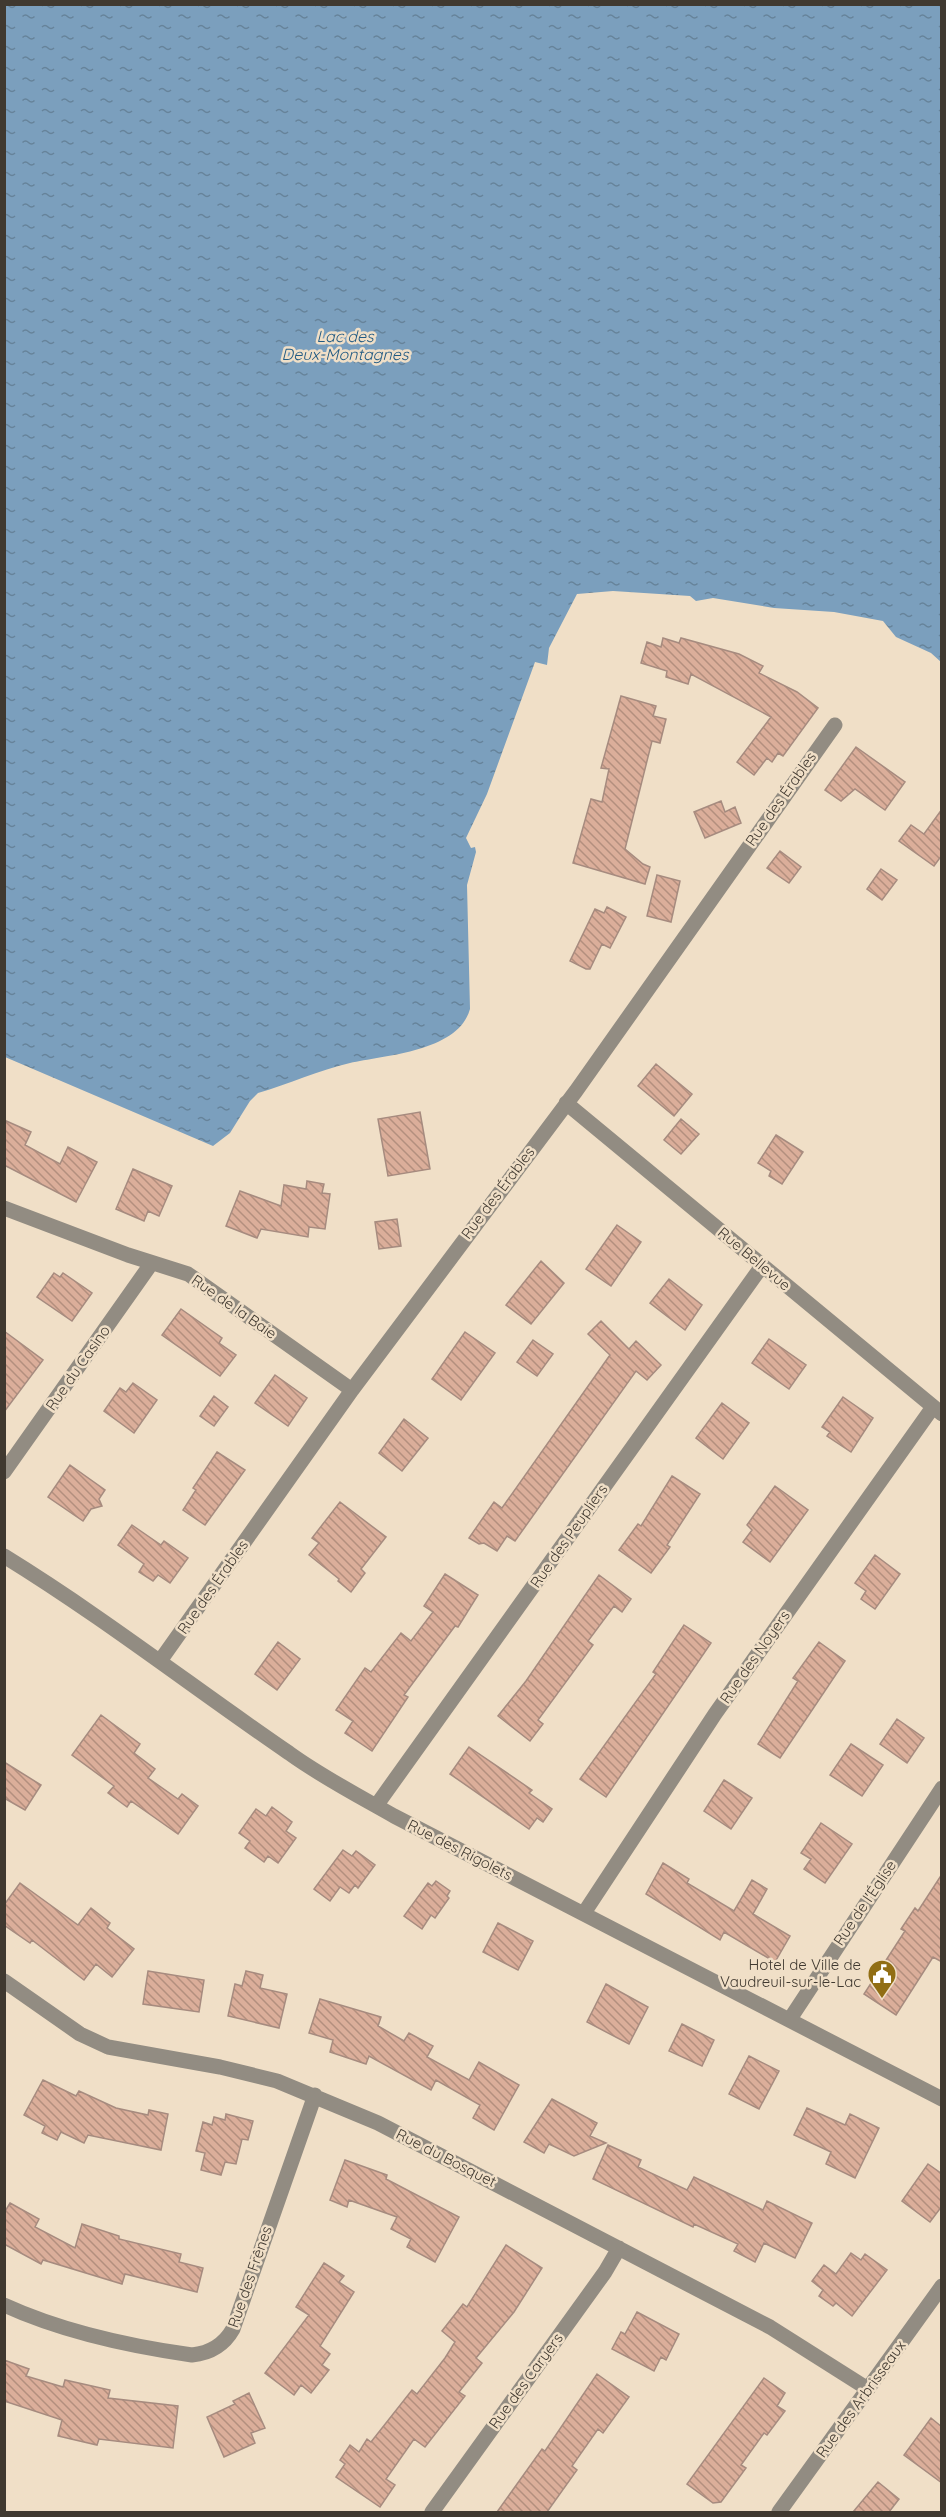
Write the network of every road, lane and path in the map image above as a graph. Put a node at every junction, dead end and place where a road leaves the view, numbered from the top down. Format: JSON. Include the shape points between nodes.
{"nodes":[{"id":1,"x":835,"y":725,"type":"dead end"},
{"id":2,"x":566,"y":1103,"type":"junction"},
{"id":3,"x":4,"y":1208,"type":"edge"},
{"id":4,"x":151,"y":1264,"type":"junction"},
{"id":5,"x":762,"y":1266,"type":"junction"},
{"id":6,"x":352,"y":1390,"type":"junction"},
{"id":7,"x":937,"y":1411,"type":"edge"},
{"id":8,"x":4,"y":1472,"type":"edge"},
{"id":9,"x":4,"y":1556,"type":"edge"},
{"id":10,"x":160,"y":1661,"type":"junction"},
{"id":11,"x":942,"y":1788,"type":"edge"},
{"id":12,"x":376,"y":1806,"type":"junction"},
{"id":13,"x":584,"y":1913,"type":"junction"},
{"id":14,"x":4,"y":1981,"type":"edge"},
{"id":15,"x":790,"y":2019,"type":"junction"},
{"id":16,"x":315,"y":2095,"type":"junction"},
{"id":17,"x":942,"y":2099,"type":"edge"},
{"id":18,"x":619,"y":2248,"type":"junction"},
{"id":19,"x":942,"y":2286,"type":"edge"},
{"id":20,"x":4,"y":2305,"type":"edge"},
{"id":21,"x":868,"y":2389,"type":"junction"},
{"id":22,"x":432,"y":2512,"type":"edge"},
{"id":23,"x":779,"y":2512,"type":"edge"}],
"edges":[{"from":1,"to":2,"type":"street","name":"Rue des Érables"},
{"from":2,"to":5,"type":"street","name":"Rue Bellevue"},
{"from":2,"to":6,"type":"street","name":"Rue des Érables"},
{"from":3,"to":4,"type":"street","name":"Rue de la Baie"},
{"from":4,"to":6,"type":"street","name":"Rue de la Baie","via":[[197,1279]]},
{"from":4,"to":8,"type":"street","name":"Rue du Casino"},
{"from":5,"to":7,"type":"street","name":"Rue Bellevue"},
{"from":5,"to":12,"type":"street","name":"Rue des Peupliers"},
{"from":6,"to":10,"type":"street","name":"Rue des Érables"},
{"from":7,"to":13,"type":"street","name":"Rue des Noyers","via":[[715,1714]]},
{"from":9,"to":10,"type":"street","name":"Rue des Rigolets"},
{"from":10,"to":12,"type":"street","name":"Rue des Rigolets","via":[[289,1754]]},
{"from":11,"to":15,"type":"street","name":"Rue de l'Église"},
{"from":12,"to":13,"type":"street","name":"Rue des Rigolets"},
{"from":13,"to":15,"type":"street","name":"Rue des Rigolets"},
{"from":14,"to":16,"type":"street","name":"Rue du Bosquet","via":[[80,2034],[108,2047],[220,2067]]},
{"from":15,"to":17,"type":"street","name":"Rue des Rigolets"},
{"from":16,"to":18,"type":"street","name":"Rue du Bosquet","via":[[441,2154]]},
{"from":16,"to":20,"type":"street","name":"Rue des Frênes","via":[[233,2329],[220,2345],[192,2355],[129,2344],[64,2327]]},
{"from":18,"to":21,"type":"street","name":"Rue du Bosquet","via":[[799,2343]]},
{"from":18,"to":22,"type":"street","name":"Rue des Caryers"},
{"from":19,"to":21,"type":"street","name":"Rue des Arbrisseaux"},
{"from":21,"to":23,"type":"street","name":"Rue des Arbrisseaux"}]}
